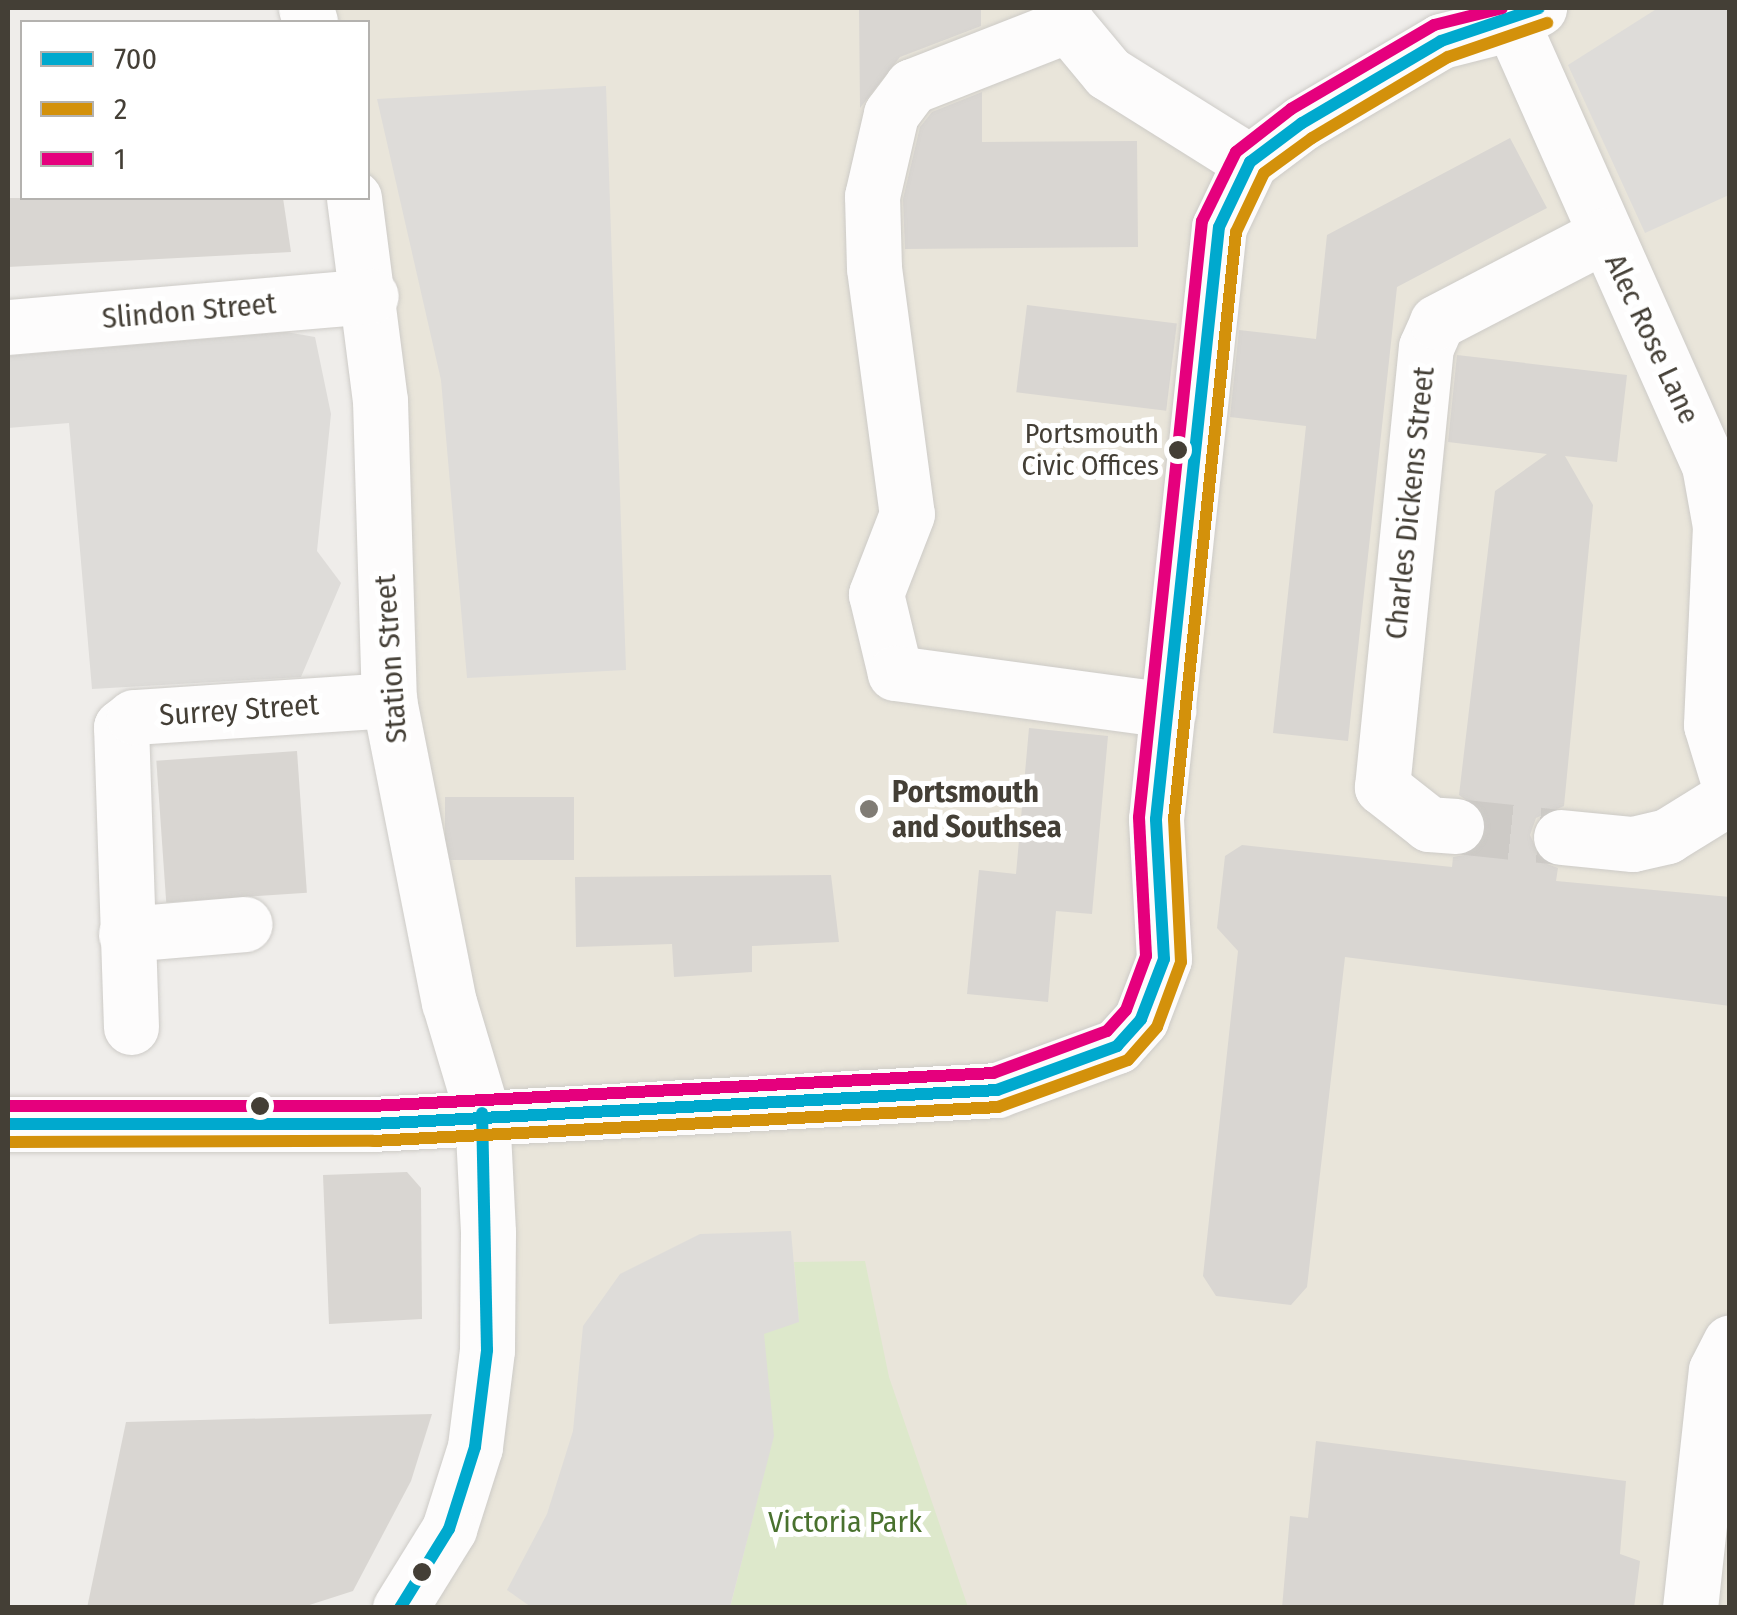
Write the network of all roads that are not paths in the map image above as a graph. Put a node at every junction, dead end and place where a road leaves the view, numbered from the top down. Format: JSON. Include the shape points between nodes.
{"nodes":[{"id":1,"x":1526,"y":15,"type":"edge"},
{"id":2,"x":1067,"y":16,"type":"edge"},
{"id":3,"x":1250,"y":162,"type":"junction"},
{"id":4,"x":354,"y":200,"type":"edge"},
{"id":5,"x":1604,"y":235,"type":"junction"},
{"id":6,"x":371,"y":296,"type":"junction"},
{"id":7,"x":8,"y":327,"type":"edge"},
{"id":8,"x":1725,"y":524,"type":"edge"},
{"id":9,"x":389,"y":700,"type":"junction"},
{"id":10,"x":1168,"y":710,"type":"junction"},
{"id":11,"x":1730,"y":787,"type":"edge"},
{"id":12,"x":1730,"y":797,"type":"edge"},
{"id":13,"x":1456,"y":826,"type":"tunnel mouth"},
{"id":14,"x":1561,"y":838,"type":"tunnel mouth"},
{"id":15,"x":244,"y":924,"type":"dead end"},
{"id":16,"x":126,"y":934,"type":"junction"},
{"id":17,"x":130,"y":1027,"type":"dead end"},
{"id":18,"x":482,"y":1113,"type":"junction"},
{"id":19,"x":8,"y":1124,"type":"edge"},
{"id":20,"x":1730,"y":1342,"type":"edge"},
{"id":21,"x":400,"y":1608,"type":"edge"},
{"id":22,"x":1690,"y":1608,"type":"edge"}],
"edges":[{"from":1,"to":3,"type":"street","via":[[1441,42]]},
{"from":1,"to":5,"type":"street","name":"Alec Rose Lane"},
{"from":2,"to":3,"type":"street","via":[[1108,73]]},
{"from":2,"to":10,"type":"street","via":[[912,86],[891,114],[872,196],[874,268],[907,514],[876,594],[895,673]]},
{"from":3,"to":10,"type":"street","via":[[1219,227]]},
{"from":4,"to":6,"type":"street","name":"Station Street"},
{"from":5,"to":8,"type":"street","name":"Alec Rose Lane","via":[[1709,465]]},
{"from":5,"to":13,"type":"street","name":"Charles Dickens Street","via":[[1437,322],[1426,347],[1382,786],[1430,824]]},
{"from":6,"to":7,"type":"street","name":"Slindon Street"},
{"from":6,"to":9,"type":"street","name":"Station Street"},
{"from":8,"to":11,"type":"street","name":"Alec Rose Lane","via":[[1710,725]]},
{"from":9,"to":16,"type":"street","name":"Surrey Street","via":[[134,717],[121,727]]},
{"from":9,"to":18,"type":"street","name":"Station Street","via":[[449,1002]]},
{"from":10,"to":18,"type":"street","via":[[1156,819],[1164,958],[1140,1018],[1116,1046],[1034,1082],[854,1098]]},
{"from":12,"to":14,"type":"street","via":[[1667,836],[1634,844]]},
{"from":15,"to":16,"type":"street"},
{"from":16,"to":17,"type":"street","name":"Surrey Street"},
{"from":18,"to":19,"type":"street","via":[[372,1124]]},
{"from":18,"to":21,"type":"street","name":"Station Street","via":[[487,1350],[475,1447],[449,1529]]},
{"from":20,"to":22,"type":"street","via":[[1716,1370]]}]}
